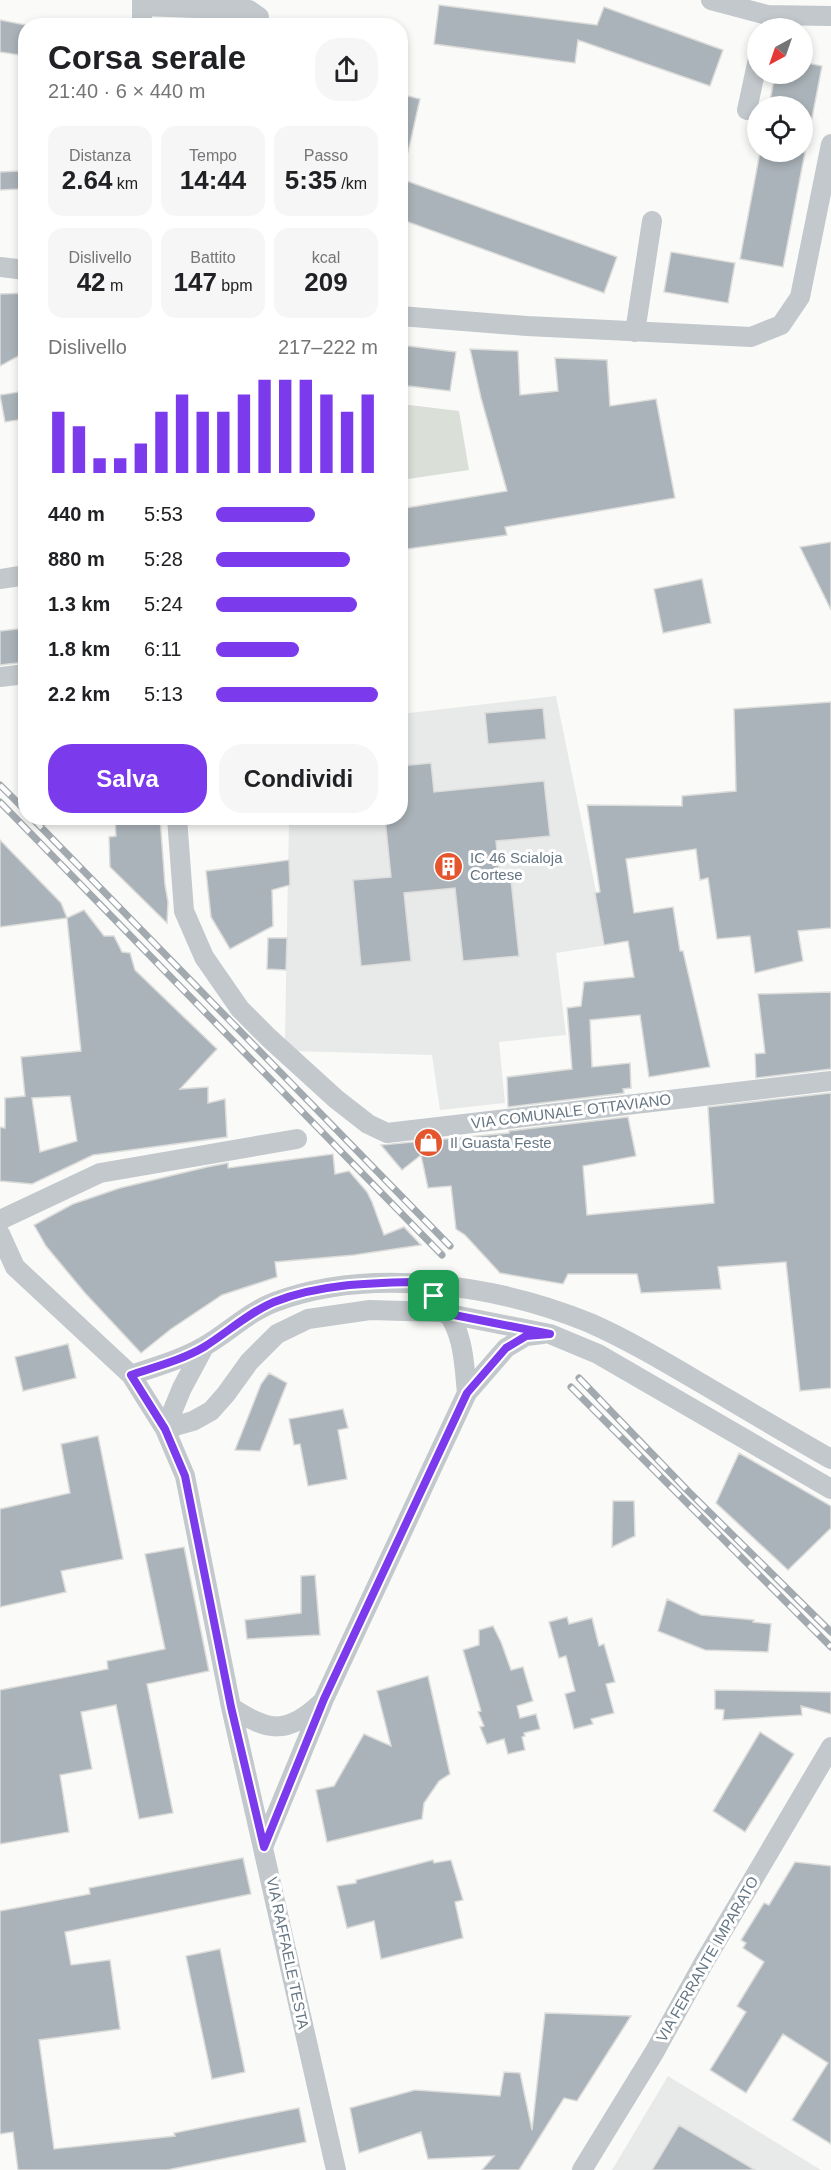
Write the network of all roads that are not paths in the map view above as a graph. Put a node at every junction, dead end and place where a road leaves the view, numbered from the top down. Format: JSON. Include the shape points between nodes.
{"nodes":[{"id":1,"x":711,"y":0,"type":"edge"},
{"id":2,"x":142,"y":3,"type":"edge"},
{"id":3,"x":831,"y":16,"type":"edge"},
{"id":4,"x":259,"y":18,"type":"edge"},
{"id":5,"x":755,"y":18,"type":"edge"},
{"id":6,"x":809,"y":18,"type":"edge"},
{"id":7,"x":831,"y":144,"type":"edge"},
{"id":8,"x":652,"y":221,"type":"dead end"},
{"id":9,"x":0,"y":267,"type":"edge"},
{"id":10,"x":18,"y":269,"type":"edge"},
{"id":11,"x":408,"y":317,"type":"edge"},
{"id":12,"x":635,"y":332,"type":"junction"},
{"id":13,"x":18,"y":576,"type":"edge"},
{"id":14,"x":0,"y":579,"type":"edge"},
{"id":15,"x":18,"y":675,"type":"edge"},
{"id":16,"x":0,"y":677,"type":"edge"},
{"id":17,"x":178,"y":825,"type":"edge"},
{"id":18,"x":831,"y":1081,"type":"edge"},
{"id":19,"x":297,"y":1139,"type":"dead end"},
{"id":20,"x":0,"y":1220,"type":"edge"},
{"id":21,"x":0,"y":1234,"type":"edge"},
{"id":22,"x":7,"y":1267,"type":"edge"},
{"id":23,"x":415,"y":1282,"type":"junction"},
{"id":24,"x":449,"y":1314,"type":"junction"},
{"id":25,"x":550,"y":1334,"type":"junction"},
{"id":26,"x":204,"y":1347,"type":"junction"},
{"id":27,"x":131,"y":1375,"type":"junction"},
{"id":28,"x":467,"y":1393,"type":"junction"},
{"id":29,"x":165,"y":1429,"type":"junction"},
{"id":30,"x":831,"y":1459,"type":"edge"},
{"id":31,"x":831,"y":1489,"type":"edge"},
{"id":32,"x":324,"y":1699,"type":"junction"},
{"id":33,"x":231,"y":1707,"type":"junction"},
{"id":34,"x":831,"y":1747,"type":"edge"},
{"id":35,"x":264,"y":1847,"type":"junction"},
{"id":36,"x":336,"y":2170,"type":"edge"},
{"id":37,"x":582,"y":2170,"type":"edge"}],
"edges":[{"from":1,"to":5,"type":"street"},
{"from":2,"to":4,"type":"street","via":[[249,10]]},
{"from":3,"to":6,"type":"street"},
{"from":7,"to":12,"type":"street","via":[[800,297],[781,326],[751,337]]},
{"from":8,"to":12,"type":"street"},
{"from":9,"to":10,"type":"street"},
{"from":11,"to":12,"type":"street"},
{"from":13,"to":14,"type":"street"},
{"from":15,"to":16,"type":"street"},
{"from":17,"to":18,"type":"street","name":"VIA COMUNALE OTTAVIANO","via":[[184,911],[204,957],[240,1010],[344,1105],[387,1133]]},
{"from":19,"to":20,"type":"street","via":[[100,1173]]},
{"from":21,"to":22,"type":"street"},
{"from":22,"to":27,"type":"street","name":"VIA RAFFAELE TESTA"},
{"from":23,"to":24,"type":"street"},
{"from":23,"to":26,"type":"street","via":[[365,1283],[307,1292],[245,1317]]},
{"from":23,"to":30,"type":"street","via":[[534,1303],[590,1323]]},
{"from":24,"to":25,"type":"street"},
{"from":24,"to":28,"type":"street","via":[[461,1339]]},
{"from":24,"to":29,"type":"street","via":[[370,1310],[308,1318],[277,1334],[249,1362],[211,1411]]},
{"from":25,"to":28,"type":"street","via":[[526,1336],[506,1348]]},
{"from":25,"to":31,"type":"street","via":[[598,1354]]},
{"from":26,"to":27,"type":"street"},
{"from":26,"to":29,"type":"street"},
{"from":27,"to":29,"type":"street","name":"VIA RAFFAELE TESTA"},
{"from":28,"to":32,"type":"street"},
{"from":29,"to":33,"type":"street","name":"VIA RAFFAELE TESTA","via":[[185,1476]]},
{"from":32,"to":33,"type":"street","via":[[307,1716],[288,1725],[271,1727]]},
{"from":32,"to":35,"type":"street"},
{"from":33,"to":35,"type":"street","name":"VIA RAFFAELE TESTA"},
{"from":34,"to":37,"type":"street","name":"VIA FERRANTE IMPARATO"},
{"from":35,"to":36,"type":"street","name":"VIA RAFFAELE TESTA"}]}
